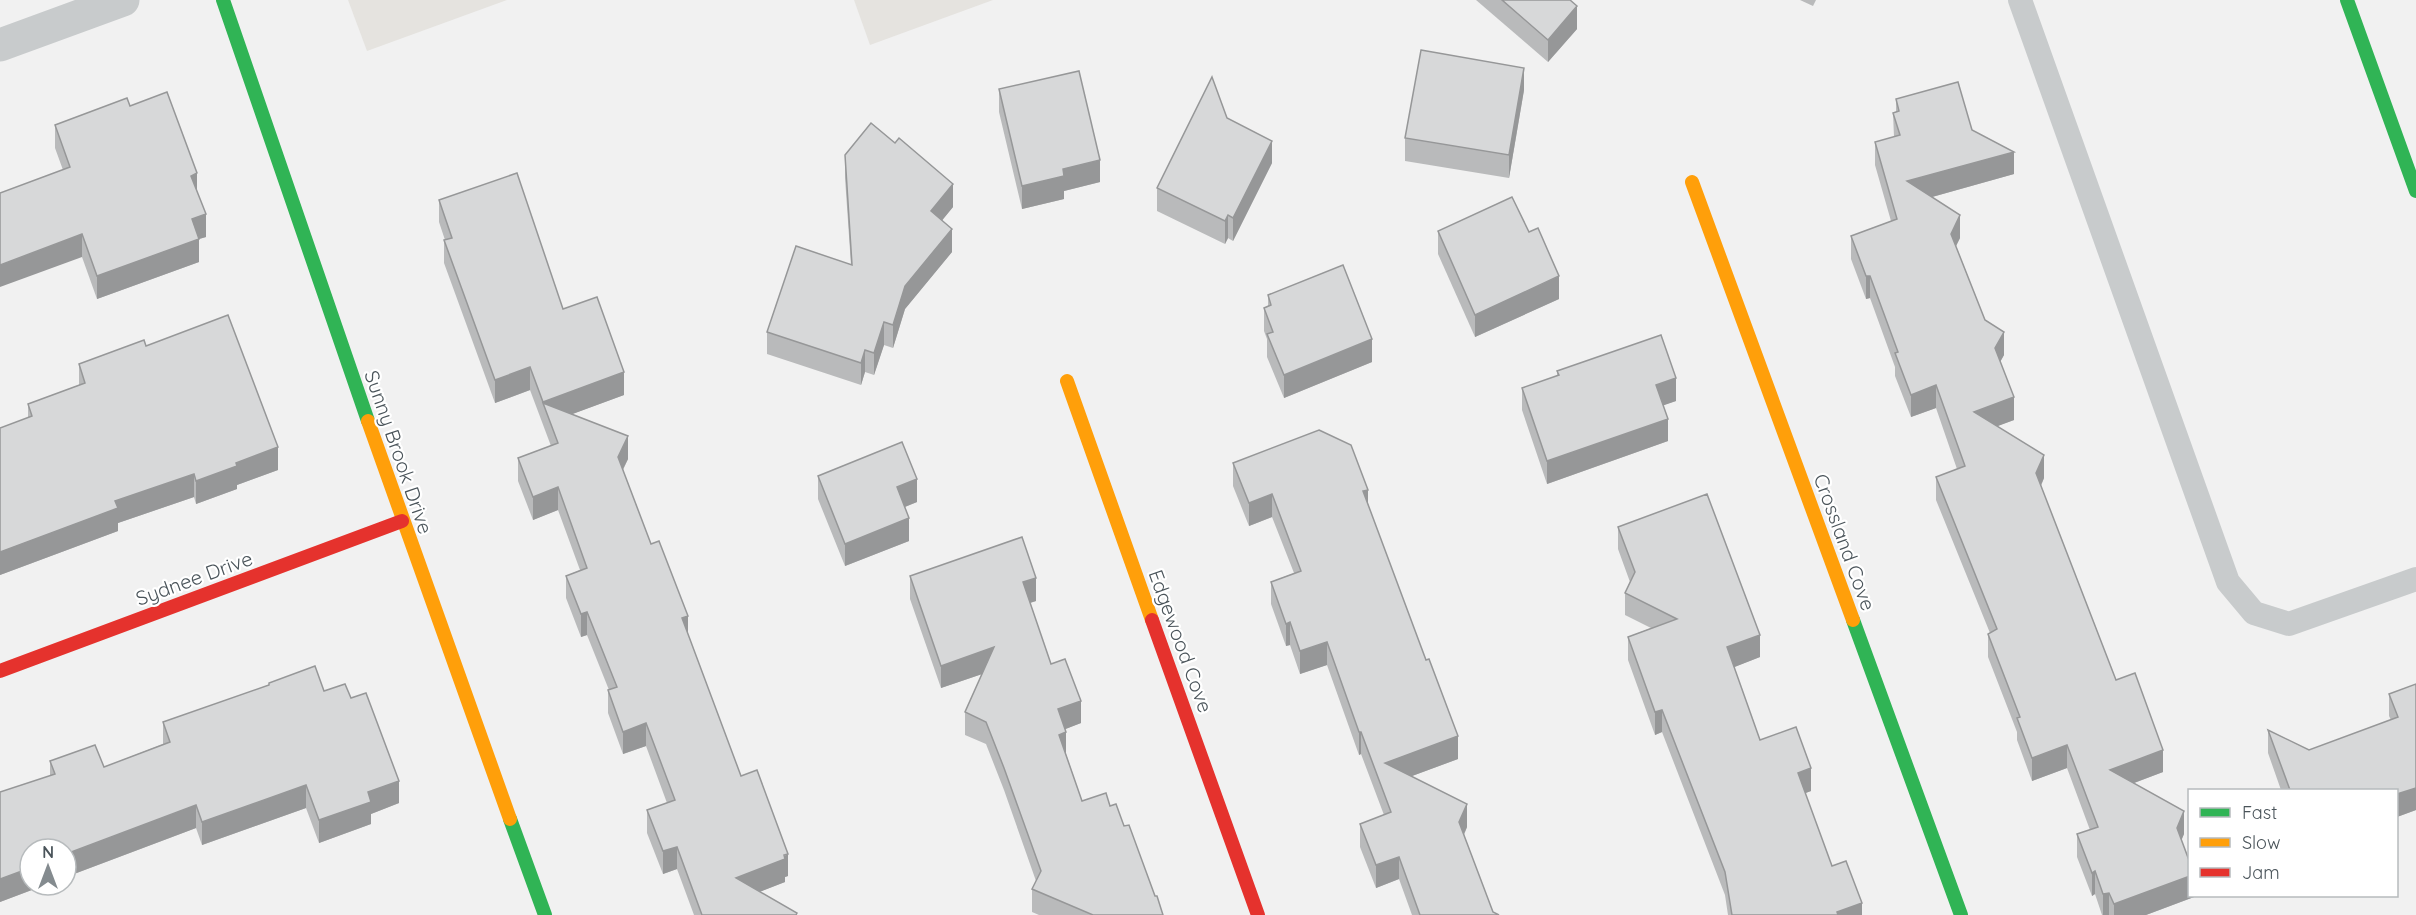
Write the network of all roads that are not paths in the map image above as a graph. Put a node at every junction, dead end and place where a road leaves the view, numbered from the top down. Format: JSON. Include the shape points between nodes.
{"nodes":[{"id":1,"x":123,"y":0,"type":"edge"},
{"id":2,"x":224,"y":0,"type":"edge"},
{"id":3,"x":2020,"y":0,"type":"edge"},
{"id":4,"x":2347,"y":0,"type":"edge"},
{"id":5,"x":0,"y":45,"type":"edge"},
{"id":6,"x":1692,"y":182,"type":"dead end"},
{"id":7,"x":2416,"y":191,"type":"edge"},
{"id":8,"x":1067,"y":381,"type":"dead end"},
{"id":9,"x":402,"y":521,"type":"junction"},
{"id":10,"x":2416,"y":579,"type":"edge"},
{"id":11,"x":0,"y":671,"type":"edge"},
{"id":12,"x":545,"y":915,"type":"edge"},
{"id":13,"x":1258,"y":915,"type":"edge"},
{"id":14,"x":1961,"y":915,"type":"edge"}],
"edges":[{"from":1,"to":5,"type":"street"},
{"from":2,"to":9,"type":"street","name":"Sunny Brook Drive"},
{"from":3,"to":10,"type":"lane","via":[[2228,582],[2254,613],[2289,624]]},
{"from":4,"to":7,"type":"street"},
{"from":6,"to":14,"type":"street","name":"Crossland Cove"},
{"from":8,"to":13,"type":"street","name":"Edgewood Cove"},
{"from":9,"to":11,"type":"street","name":"Sydnee Drive"},
{"from":9,"to":12,"type":"street","name":"Sunny Brook Drive"}]}
